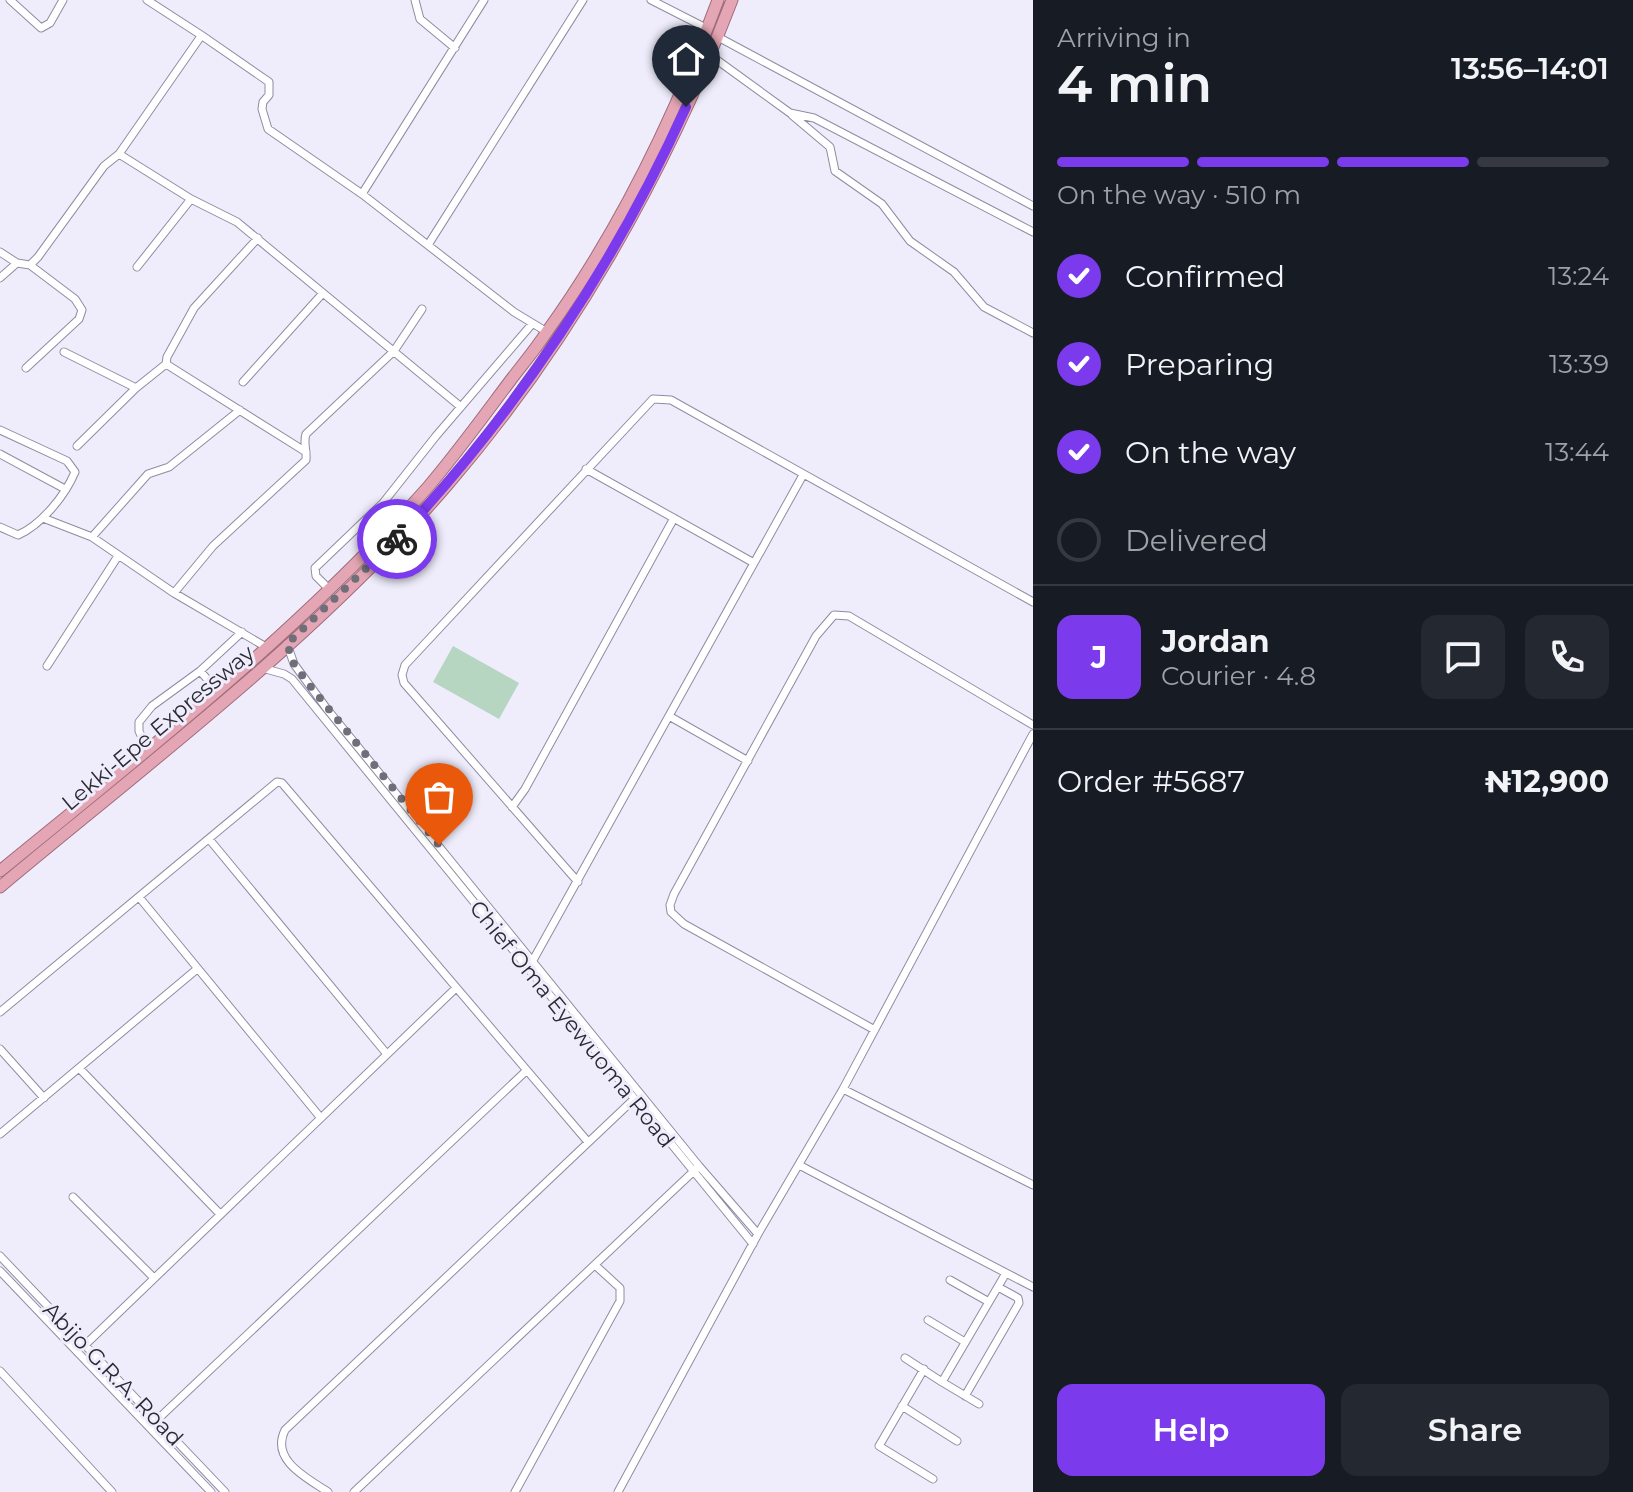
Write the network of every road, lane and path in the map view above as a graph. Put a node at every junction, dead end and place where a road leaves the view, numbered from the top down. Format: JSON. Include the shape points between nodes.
{"nodes":[{"id":1,"x":10,"y":0,"type":"edge"},
{"id":2,"x":63,"y":0,"type":"edge"},
{"id":3,"x":147,"y":0,"type":"edge"},
{"id":4,"x":415,"y":0,"type":"edge"},
{"id":5,"x":484,"y":0,"type":"edge"},
{"id":6,"x":583,"y":0,"type":"edge"},
{"id":7,"x":651,"y":0,"type":"edge"},
{"id":8,"x":718,"y":0,"type":"edge"},
{"id":9,"x":732,"y":0,"type":"edge"},
{"id":10,"x":708,"y":29,"type":"junction"},
{"id":11,"x":201,"y":35,"type":"junction"},
{"id":12,"x":718,"y":37,"type":"junction"},
{"id":13,"x":455,"y":48,"type":"junction"},
{"id":14,"x":710,"y":55,"type":"junction"},
{"id":15,"x":790,"y":113,"type":"junction"},
{"id":16,"x":119,"y":154,"type":"junction"},
{"id":17,"x":362,"y":194,"type":"junction"},
{"id":18,"x":191,"y":199,"type":"junction"},
{"id":19,"x":1033,"y":206,"type":"edge"},
{"id":20,"x":1033,"y":232,"type":"edge"},
{"id":21,"x":258,"y":238,"type":"junction"},
{"id":22,"x":428,"y":245,"type":"junction"},
{"id":23,"x":0,"y":252,"type":"edge"},
{"id":24,"x":17,"y":263,"type":"junction"},
{"id":25,"x":30,"y":265,"type":"junction"},
{"id":26,"x":137,"y":267,"type":"dead end"},
{"id":27,"x":0,"y":278,"type":"edge"},
{"id":28,"x":323,"y":293,"type":"junction"},
{"id":29,"x":422,"y":309,"type":"dead end"},
{"id":30,"x":532,"y":324,"type":"junction"},
{"id":31,"x":547,"y":332,"type":"junction"},
{"id":32,"x":1033,"y":333,"type":"edge"},
{"id":33,"x":394,"y":351,"type":"junction"},
{"id":34,"x":64,"y":352,"type":"dead end"},
{"id":35,"x":508,"y":353,"type":"junction"},
{"id":36,"x":166,"y":364,"type":"junction"},
{"id":37,"x":523,"y":364,"type":"junction"},
{"id":38,"x":26,"y":368,"type":"dead end"},
{"id":39,"x":243,"y":382,"type":"dead end"},
{"id":40,"x":136,"y":388,"type":"junction"},
{"id":41,"x":461,"y":407,"type":"junction"},
{"id":42,"x":240,"y":410,"type":"junction"},
{"id":43,"x":0,"y":430,"type":"edge"},
{"id":44,"x":77,"y":446,"type":"dead end"},
{"id":45,"x":307,"y":452,"type":"junction"},
{"id":46,"x":0,"y":454,"type":"edge"},
{"id":47,"x":586,"y":469,"type":"junction"},
{"id":48,"x":803,"y":475,"type":"junction"},
{"id":49,"x":65,"y":489,"type":"junction"},
{"id":50,"x":43,"y":518,"type":"junction"},
{"id":51,"x":674,"y":518,"type":"junction"},
{"id":52,"x":0,"y":527,"type":"edge"},
{"id":53,"x":92,"y":537,"type":"junction"},
{"id":54,"x":118,"y":556,"type":"junction"},
{"id":55,"x":754,"y":563,"type":"junction"},
{"id":56,"x":329,"y":589,"type":"junction"},
{"id":57,"x":174,"y":593,"type":"junction"},
{"id":58,"x":1033,"y":602,"type":"edge"},
{"id":59,"x":242,"y":632,"type":"junction"},
{"id":60,"x":287,"y":644,"type":"junction"},
{"id":61,"x":266,"y":647,"type":"junction"},
{"id":62,"x":47,"y":666,"type":"dead end"},
{"id":63,"x":260,"y":668,"type":"junction"},
{"id":64,"x":200,"y":671,"type":"junction"},
{"id":65,"x":217,"y":690,"type":"junction"},
{"id":66,"x":669,"y":716,"type":"junction"},
{"id":67,"x":1033,"y":725,"type":"edge"},
{"id":68,"x":1033,"y":734,"type":"edge"},
{"id":69,"x":147,"y":749,"type":"junction"},
{"id":70,"x":748,"y":761,"type":"junction"},
{"id":71,"x":512,"y":807,"type":"junction"},
{"id":72,"x":209,"y":839,"type":"junction"},
{"id":73,"x":46,"y":841,"type":"junction"},
{"id":74,"x":0,"y":871,"type":"edge"},
{"id":75,"x":578,"y":882,"type":"junction"},
{"id":76,"x":0,"y":887,"type":"edge"},
{"id":77,"x":139,"y":897,"type":"junction"},
{"id":78,"x":529,"y":964,"type":"junction"},
{"id":79,"x":197,"y":969,"type":"junction"},
{"id":80,"x":456,"y":988,"type":"junction"},
{"id":81,"x":0,"y":1012,"type":"edge"},
{"id":82,"x":873,"y":1029,"type":"junction"},
{"id":83,"x":0,"y":1049,"type":"edge"},
{"id":84,"x":386,"y":1053,"type":"junction"},
{"id":85,"x":79,"y":1068,"type":"junction"},
{"id":86,"x":526,"y":1071,"type":"junction"},
{"id":87,"x":843,"y":1089,"type":"junction"},
{"id":88,"x":44,"y":1098,"type":"junction"},
{"id":89,"x":633,"y":1100,"type":"junction"},
{"id":90,"x":320,"y":1117,"type":"junction"},
{"id":91,"x":0,"y":1134,"type":"edge"},
{"id":92,"x":588,"y":1142,"type":"junction"},
{"id":93,"x":799,"y":1165,"type":"junction"},
{"id":94,"x":699,"y":1166,"type":"junction"},
{"id":95,"x":692,"y":1173,"type":"junction"},
{"id":96,"x":1033,"y":1185,"type":"edge"},
{"id":97,"x":73,"y":1197,"type":"dead end"},
{"id":98,"x":220,"y":1214,"type":"junction"},
{"id":99,"x":758,"y":1234,"type":"junction"},
{"id":100,"x":753,"y":1244,"type":"junction"},
{"id":101,"x":0,"y":1256,"type":"edge"},
{"id":102,"x":595,"y":1265,"type":"junction"},
{"id":103,"x":0,"y":1271,"type":"edge"},
{"id":104,"x":1006,"y":1273,"type":"junction"},
{"id":105,"x":153,"y":1277,"type":"junction"},
{"id":106,"x":950,"y":1280,"type":"dead end"},
{"id":107,"x":0,"y":1283,"type":"edge"},
{"id":108,"x":10,"y":1283,"type":"junction"},
{"id":109,"x":998,"y":1287,"type":"junction"},
{"id":110,"x":1033,"y":1287,"type":"edge"},
{"id":111,"x":989,"y":1302,"type":"junction"},
{"id":112,"x":928,"y":1320,"type":"dead end"},
{"id":113,"x":965,"y":1342,"type":"junction"},
{"id":114,"x":85,"y":1345,"type":"junction"},
{"id":115,"x":905,"y":1358,"type":"dead end"},
{"id":116,"x":924,"y":1369,"type":"junction"},
{"id":117,"x":0,"y":1371,"type":"edge"},
{"id":118,"x":942,"y":1382,"type":"junction"},
{"id":119,"x":965,"y":1396,"type":"junction"},
{"id":120,"x":979,"y":1404,"type":"dead end"},
{"id":121,"x":902,"y":1406,"type":"junction"},
{"id":122,"x":158,"y":1419,"type":"junction"},
{"id":123,"x":957,"y":1441,"type":"dead end"},
{"id":124,"x":933,"y":1479,"type":"dead end"},
{"id":125,"x":112,"y":1492,"type":"edge"},
{"id":126,"x":211,"y":1492,"type":"edge"},
{"id":127,"x":225,"y":1492,"type":"edge"},
{"id":128,"x":328,"y":1492,"type":"edge"},
{"id":129,"x":354,"y":1492,"type":"edge"},
{"id":130,"x":515,"y":1492,"type":"edge"},
{"id":131,"x":618,"y":1492,"type":"edge"}],
"edges":[{"from":1,"to":2,"type":"street","via":[[41,28]]},
{"from":3,"to":11,"type":"street"},
{"from":4,"to":13,"type":"street","via":[[420,19]]},
{"from":5,"to":13,"type":"street"},
{"from":6,"to":22,"type":"street"},
{"from":7,"to":10,"type":"street"},
{"from":8,"to":10,"type":"highway","name":"Lekki-Epe Expressway"},
{"from":9,"to":12,"type":"highway","name":"Lekki-Epe Expressway"},
{"from":10,"to":31,"type":"highway","name":"Lekki-Epe Expressway","via":[[642,173]]},
{"from":11,"to":16,"type":"street"},
{"from":11,"to":17,"type":"street","via":[[269,82],[262,109],[268,129]]},
{"from":12,"to":14,"type":"highway","name":"Lekki-Epe Expressway"},
{"from":12,"to":19,"type":"street"},
{"from":13,"to":17,"type":"street"},
{"from":14,"to":15,"type":"street"},
{"from":14,"to":60,"type":"highway","name":"Lekki-Epe Expressway","via":[[621,237],[526,383],[448,485]]},
{"from":15,"to":20,"type":"street","via":[[814,118]]},
{"from":15,"to":32,"type":"street","via":[[830,147],[835,171],[882,204],[910,241],[954,272],[987,309]]},
{"from":16,"to":18,"type":"street"},
{"from":16,"to":25,"type":"street","via":[[104,166]]},
{"from":17,"to":22,"type":"street"},
{"from":18,"to":21,"type":"street"},
{"from":18,"to":26,"type":"street"},
{"from":21,"to":28,"type":"street"},
{"from":21,"to":36,"type":"street","via":[[194,308]]},
{"from":22,"to":30,"type":"street"},
{"from":23,"to":24,"type":"street"},
{"from":24,"to":25,"type":"street"},
{"from":24,"to":27,"type":"street"},
{"from":25,"to":38,"type":"street","via":[[82,310],[79,319]]},
{"from":28,"to":33,"type":"street"},
{"from":28,"to":39,"type":"street"},
{"from":29,"to":33,"type":"street"},
{"from":30,"to":31,"type":"street"},
{"from":30,"to":35,"type":"street"},
{"from":31,"to":37,"type":"highway","name":"Lekki-Epe Expressway"},
{"from":33,"to":41,"type":"street"},
{"from":33,"to":45,"type":"street","via":[[306,434]]},
{"from":34,"to":40,"type":"street"},
{"from":35,"to":37,"type":"street"},
{"from":35,"to":41,"type":"street"},
{"from":36,"to":40,"type":"street"},
{"from":36,"to":42,"type":"street"},
{"from":37,"to":56,"type":"highway","name":"Lekki-Epe Expressway","via":[[427,488]]},
{"from":40,"to":44,"type":"street"},
{"from":41,"to":56,"type":"street","via":[[383,503],[315,568]]},
{"from":42,"to":45,"type":"street"},
{"from":42,"to":53,"type":"street","via":[[169,467],[148,474]]},
{"from":43,"to":49,"type":"street","via":[[73,466]]},
{"from":45,"to":57,"type":"street","via":[[306,460],[213,546]]},
{"from":46,"to":49,"type":"street"},
{"from":47,"to":48,"type":"street","via":[[653,399],[662,398]]},
{"from":47,"to":51,"type":"street"},
{"from":47,"to":71,"type":"street","via":[[405,665],[402,675]]},
{"from":48,"to":55,"type":"street"},
{"from":48,"to":58,"type":"street"},
{"from":49,"to":50,"type":"street"},
{"from":50,"to":52,"type":"street","via":[[18,535]]},
{"from":50,"to":53,"type":"street"},
{"from":51,"to":55,"type":"street"},
{"from":51,"to":71,"type":"street"},
{"from":53,"to":54,"type":"street"},
{"from":54,"to":57,"type":"street"},
{"from":54,"to":62,"type":"street"},
{"from":55,"to":66,"type":"street"},
{"from":56,"to":61,"type":"highway","name":"Lekki-Epe Expressway"},
{"from":57,"to":59,"type":"street"},
{"from":59,"to":61,"type":"street"},
{"from":59,"to":64,"type":"street"},
{"from":60,"to":63,"type":"highway","name":"Lekki-Epe Expressway"},
{"from":60,"to":78,"type":"street","name":"Chief Oma Eyewuoma Road","via":[[294,664],[327,709]]},
{"from":61,"to":65,"type":"highway","name":"Lekki-Epe Expressway"},
{"from":63,"to":73,"type":"highway","name":"Lekki-Epe Expressway"},
{"from":63,"to":78,"type":"street","name":"Chief Oma Eyewuoma Road","via":[[292,679]]},
{"from":64,"to":65,"type":"street"},
{"from":64,"to":69,"type":"street","via":[[139,722]]},
{"from":65,"to":69,"type":"highway","name":"Lekki-Epe Expressway"},
{"from":66,"to":70,"type":"street"},
{"from":66,"to":75,"type":"street"},
{"from":67,"to":70,"type":"street","via":[[841,614],[816,636]]},
{"from":68,"to":82,"type":"street"},
{"from":69,"to":73,"type":"highway","name":"Lekki-Epe Expressway"},
{"from":70,"to":82,"type":"street","via":[[674,894],[671,912]]},
{"from":71,"to":75,"type":"street"},
{"from":72,"to":77,"type":"street"},
{"from":72,"to":80,"type":"street","via":[[270,785],[282,783]]},
{"from":72,"to":84,"type":"street"},
{"from":73,"to":74,"type":"highway","name":"Lekki-Epe Expressway"},
{"from":73,"to":76,"type":"highway","name":"Lekki-Epe Expressway"},
{"from":75,"to":78,"type":"street"},
{"from":77,"to":79,"type":"street"},
{"from":77,"to":81,"type":"street"},
{"from":78,"to":89,"type":"street","name":"Chief Oma Eyewuoma Road"},
{"from":78,"to":94,"type":"street","name":"Chief Oma Eyewuoma Road"},
{"from":79,"to":85,"type":"street"},
{"from":79,"to":90,"type":"street"},
{"from":80,"to":84,"type":"street"},
{"from":80,"to":86,"type":"street"},
{"from":82,"to":87,"type":"street"},
{"from":83,"to":88,"type":"street"},
{"from":84,"to":90,"type":"street"},
{"from":85,"to":88,"type":"street"},
{"from":85,"to":98,"type":"street"},
{"from":86,"to":92,"type":"street"},
{"from":86,"to":122,"type":"street"},
{"from":87,"to":93,"type":"street"},
{"from":87,"to":96,"type":"street"},
{"from":88,"to":91,"type":"street"},
{"from":89,"to":92,"type":"street"},
{"from":89,"to":95,"type":"street","name":"Chief Oma Eyewuoma Road"},
{"from":90,"to":98,"type":"street"},
{"from":92,"to":128,"type":"street","via":[[285,1430],[285,1459]]},
{"from":93,"to":99,"type":"street"},
{"from":93,"to":104,"type":"street"},
{"from":94,"to":95,"type":"street"},
{"from":94,"to":99,"type":"street","name":"Chief Oma Eyewuoma Road"},
{"from":95,"to":100,"type":"street","name":"Chief Oma Eyewuoma Road"},
{"from":95,"to":102,"type":"street"},
{"from":97,"to":105,"type":"street"},
{"from":98,"to":105,"type":"street"},
{"from":99,"to":100,"type":"street"},
{"from":100,"to":131,"type":"street"},
{"from":101,"to":114,"type":"street","name":"Abijo G.R.A. Road"},
{"from":102,"to":129,"type":"street"},
{"from":102,"to":130,"type":"street","via":[[620,1288],[620,1301]]},
{"from":103,"to":108,"type":"street","name":"Abijo G.R.A. Road"},
{"from":104,"to":109,"type":"street"},
{"from":104,"to":110,"type":"street"},
{"from":105,"to":114,"type":"street"},
{"from":106,"to":111,"type":"street"},
{"from":107,"to":108,"type":"street"},
{"from":108,"to":126,"type":"street","name":"Abijo G.R.A. Road"},
{"from":109,"to":111,"type":"street"},
{"from":109,"to":119,"type":"street","via":[[1019,1303]]},
{"from":111,"to":113,"type":"street"},
{"from":112,"to":113,"type":"street"},
{"from":113,"to":118,"type":"street"},
{"from":114,"to":122,"type":"street","name":"Abijo G.R.A. Road"},
{"from":115,"to":116,"type":"street"},
{"from":116,"to":118,"type":"street"},
{"from":116,"to":121,"type":"street"},
{"from":117,"to":125,"type":"street"},
{"from":118,"to":119,"type":"street"},
{"from":119,"to":120,"type":"street"},
{"from":121,"to":123,"type":"street"},
{"from":121,"to":124,"type":"street","via":[[879,1446]]},
{"from":122,"to":127,"type":"street","name":"Abijo G.R.A. Road"}]}
